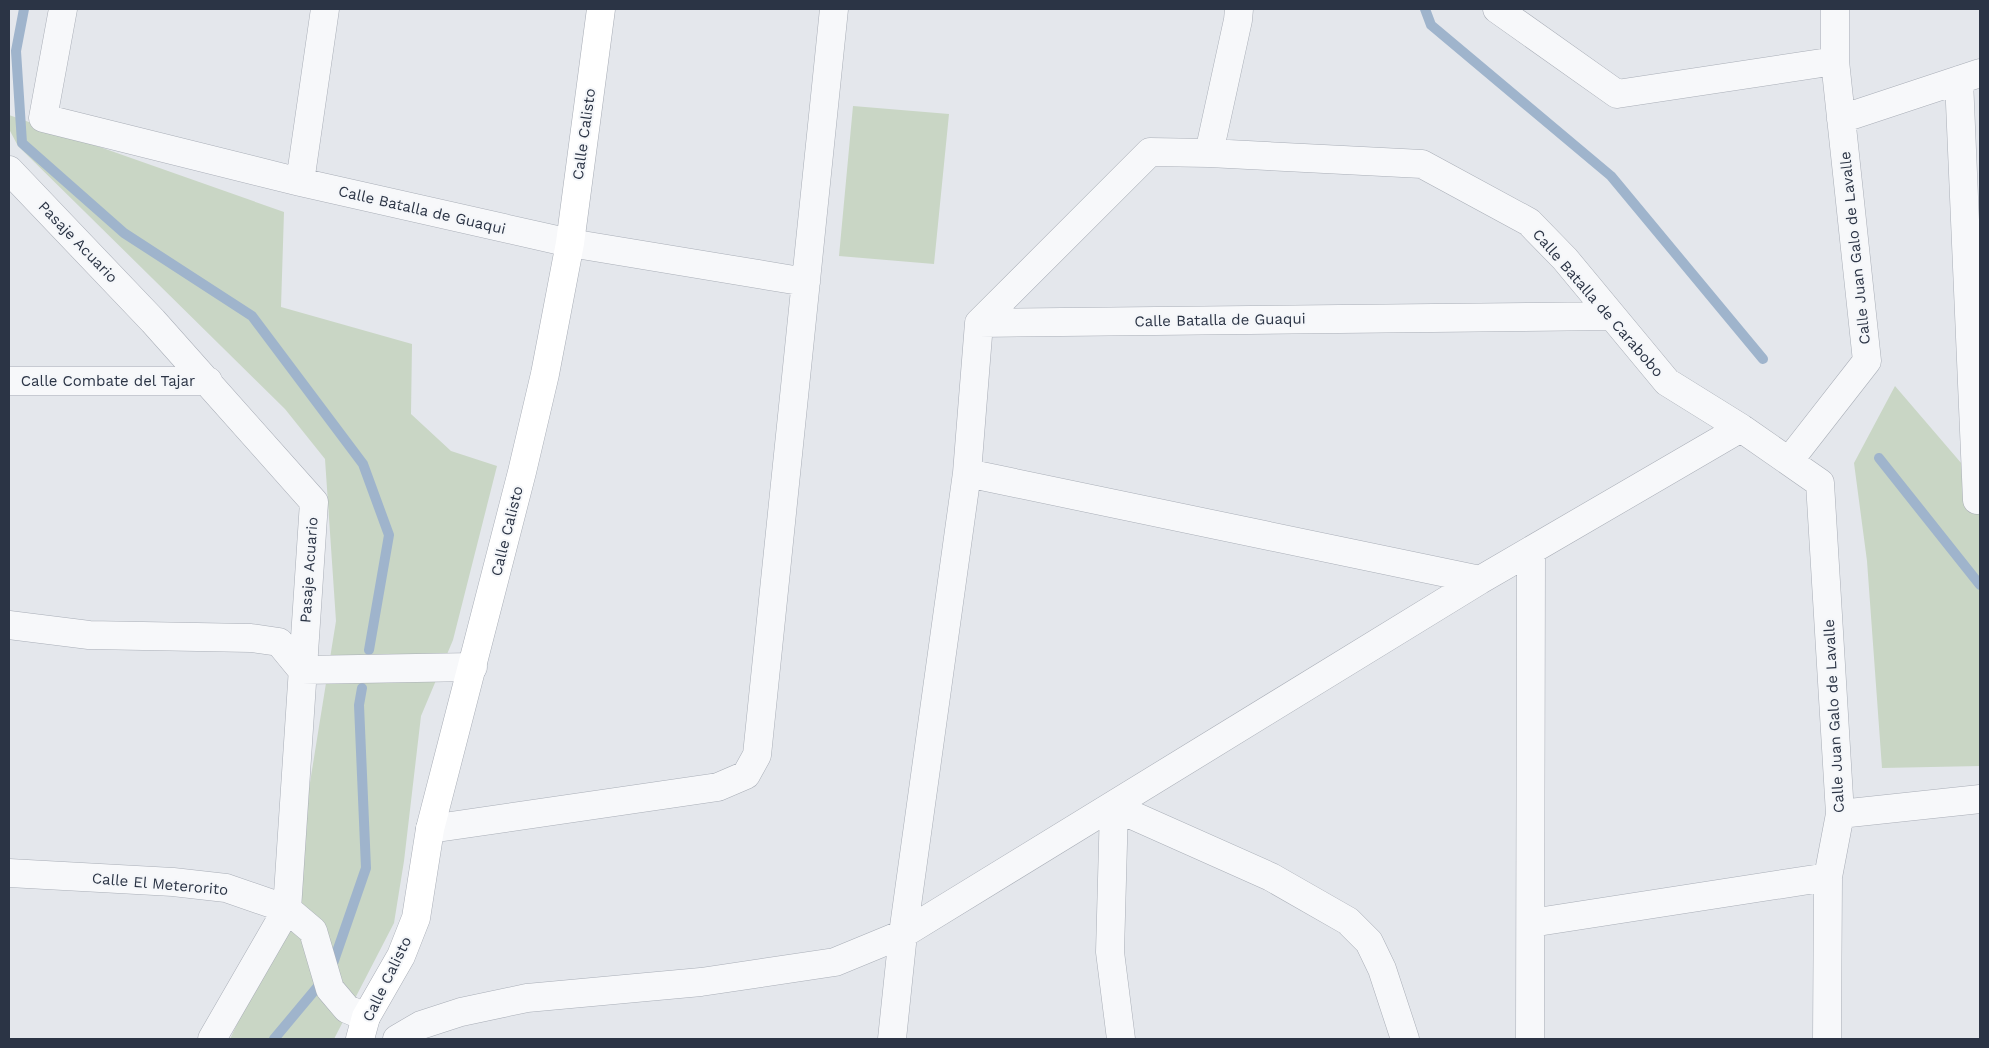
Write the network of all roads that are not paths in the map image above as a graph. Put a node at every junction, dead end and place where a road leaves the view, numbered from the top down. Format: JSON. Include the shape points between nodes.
{"nodes":[{"id":1,"x":63,"y":9,"type":"edge"},
{"id":2,"x":325,"y":9,"type":"edge"},
{"id":3,"x":601,"y":9,"type":"edge"},
{"id":4,"x":834,"y":9,"type":"edge"},
{"id":5,"x":1239,"y":9,"type":"edge"},
{"id":6,"x":1497,"y":9,"type":"edge"},
{"id":7,"x":1835,"y":9,"type":"edge"},
{"id":8,"x":1835,"y":61,"type":"junction"},
{"id":9,"x":1969,"y":76,"type":"edge"},
{"id":10,"x":1841,"y":119,"type":"junction"},
{"id":11,"x":1209,"y":153,"type":"junction"},
{"id":12,"x":9,"y":170,"type":"edge"},
{"id":13,"x":300,"y":182,"type":"junction"},
{"id":14,"x":570,"y":243,"type":"junction"},
{"id":15,"x":806,"y":282,"type":"junction"},
{"id":16,"x":1612,"y":316,"type":"junction"},
{"id":17,"x":980,"y":323,"type":"junction"},
{"id":18,"x":9,"y":381,"type":"edge"},
{"id":19,"x":208,"y":381,"type":"junction"},
{"id":20,"x":1741,"y":428,"type":"junction"},
{"id":21,"x":1789,"y":461,"type":"junction"},
{"id":22,"x":967,"y":473,"type":"junction"},
{"id":23,"x":1820,"y":482,"type":"joint"},
{"id":24,"x":1977,"y":500,"type":"dead end"},
{"id":25,"x":1531,"y":551,"type":"junction"},
{"id":26,"x":1480,"y":580,"type":"junction"},
{"id":27,"x":9,"y":625,"type":"edge"},
{"id":28,"x":473,"y":667,"type":"junction"},
{"id":29,"x":302,"y":670,"type":"junction"},
{"id":30,"x":1980,"y":799,"type":"edge"},
{"id":31,"x":1114,"y":807,"type":"junction"},
{"id":32,"x":1840,"y":814,"type":"junction"},
{"id":33,"x":430,"y":829,"type":"junction"},
{"id":34,"x":9,"y":873,"type":"edge"},
{"id":35,"x":1828,"y":877,"type":"junction"},
{"id":36,"x":287,"y":910,"type":"junction"},
{"id":37,"x":1530,"y":923,"type":"junction"},
{"id":38,"x":903,"y":934,"type":"junction"},
{"id":39,"x":363,"y":1028,"type":"edge"},
{"id":40,"x":212,"y":1039,"type":"edge"},
{"id":41,"x":397,"y":1039,"type":"edge"},
{"id":42,"x":892,"y":1039,"type":"edge"},
{"id":43,"x":1121,"y":1039,"type":"edge"},
{"id":44,"x":1405,"y":1039,"type":"edge"},
{"id":45,"x":1530,"y":1039,"type":"edge"},
{"id":46,"x":1827,"y":1039,"type":"edge"}],
"edges":[{"from":1,"to":13,"type":"street","name":"Calle Batalla de Guaqui","via":[[43,118]]},
{"from":2,"to":13,"type":"street"},
{"from":3,"to":14,"type":"street","name":"Calle Calisto"},
{"from":4,"to":15,"type":"street"},
{"from":5,"to":11,"type":"street"},
{"from":6,"to":8,"type":"street","via":[[1617,94]]},
{"from":7,"to":8,"type":"street","name":"Calle Juan Galo de Lavalle"},
{"from":8,"to":10,"type":"street","name":"Calle Juan Galo de Lavalle"},
{"from":9,"to":10,"type":"street"},
{"from":9,"to":24,"type":"street"},
{"from":10,"to":21,"type":"street","name":"Calle Juan Galo de Lavalle","via":[[1867,361]]},
{"from":11,"to":16,"type":"street","name":"Calle Batalla de Carabobo","via":[[1422,164],[1528,222]]},
{"from":11,"to":17,"type":"street","name":"Calle Batalla de Carabobo","via":[[1150,152]]},
{"from":12,"to":19,"type":"street","name":"Pasaje Acuario"},
{"from":13,"to":14,"type":"street","name":"Calle Batalla de Guaqui"},
{"from":14,"to":15,"type":"street","name":"Calle Batalla de Guaqui"},
{"from":14,"to":28,"type":"street","name":"Calle Calisto","via":[[545,374]]},
{"from":15,"to":33,"type":"street","via":[[757,755],[746,775],[718,787]]},
{"from":16,"to":17,"type":"street","name":"Calle Batalla de Guaqui"},
{"from":16,"to":20,"type":"street","name":"Calle Batalla de Carabobo","via":[[1667,382]]},
{"from":17,"to":22,"type":"street"},
{"from":18,"to":19,"type":"street","name":"Calle Combate del Tajar"},
{"from":19,"to":29,"type":"street","name":"Pasaje Acuario","via":[[314,502]]},
{"from":20,"to":21,"type":"street","name":"Calle Batalla de Carabobo"},
{"from":20,"to":25,"type":"street"},
{"from":21,"to":23,"type":"street","name":"Calle Batalla de Carabobo"},
{"from":22,"to":26,"type":"street"},
{"from":22,"to":38,"type":"street"},
{"from":23,"to":32,"type":"street","name":"Calle Juan Galo de Lavalle"},
{"from":25,"to":26,"type":"street"},
{"from":25,"to":37,"type":"street"},
{"from":26,"to":31,"type":"street"},
{"from":27,"to":29,"type":"street","via":[[89,635],[251,638],[279,642]]},
{"from":28,"to":29,"type":"street"},
{"from":28,"to":33,"type":"street","name":"Calle Calisto"},
{"from":29,"to":36,"type":"street","name":"Pasaje Acuario"},
{"from":30,"to":32,"type":"street"},
{"from":31,"to":38,"type":"street"},
{"from":31,"to":43,"type":"street","via":[[1110,952]]},
{"from":31,"to":44,"type":"street","via":[[1271,877],[1348,921],[1369,942],[1382,969]]},
{"from":32,"to":35,"type":"street","name":"Calle Juan Galo de Lavalle"},
{"from":33,"to":39,"type":"street","name":"Calle Calisto","via":[[416,918],[401,956]]},
{"from":34,"to":36,"type":"street","name":"Calle El Meterorito","via":[[226,888]]},
{"from":35,"to":37,"type":"street"},
{"from":35,"to":46,"type":"street","name":"Calle Juan Galo de Lavalle"},
{"from":36,"to":39,"type":"street","name":"Calle El Meterorito","via":[[313,931],[330,990]]},
{"from":36,"to":40,"type":"street","name":"Pasaje Acuario"},
{"from":37,"to":45,"type":"street"},
{"from":38,"to":41,"type":"street","via":[[835,962],[701,982],[526,998],[461,1012],[421,1025]]},
{"from":38,"to":42,"type":"street"}]}
